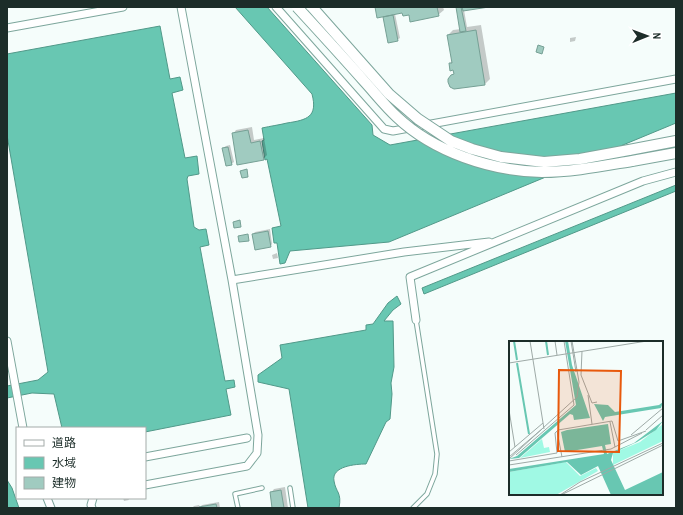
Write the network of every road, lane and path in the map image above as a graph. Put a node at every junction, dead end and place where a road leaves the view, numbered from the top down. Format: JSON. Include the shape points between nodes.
{"nodes":[{"id":1,"x":123,"y":7,"type":"edge"},
{"id":2,"x":181,"y":7,"type":"edge"},
{"id":3,"x":276,"y":7,"type":"edge"},
{"id":4,"x":297,"y":7,"type":"edge"},
{"id":5,"x":312,"y":7,"type":"edge"},
{"id":6,"x":7,"y":28,"type":"edge"},
{"id":7,"x":676,"y":79,"type":"edge"},
{"id":8,"x":676,"y":141,"type":"edge"},
{"id":9,"x":676,"y":153,"type":"edge"},
{"id":10,"x":676,"y":172,"type":"edge"},
{"id":11,"x":498,"y":241,"type":"junction"},
{"id":12,"x":232,"y":280,"type":"junction"},
{"id":13,"x":416,"y":320,"type":"joint"},
{"id":14,"x":7,"y":341,"type":"edge"},
{"id":15,"x":23,"y":427,"type":"edge"},
{"id":16,"x":247,"y":438,"type":"dead end"},
{"id":17,"x":146,"y":457,"type":"edge"},
{"id":18,"x":146,"y":485,"type":"edge"},
{"id":19,"x":262,"y":488,"type":"dead end"},
{"id":20,"x":290,"y":488,"type":"dead end"},
{"id":21,"x":238,"y":508,"type":"edge"},
{"id":22,"x":293,"y":508,"type":"edge"},
{"id":23,"x":413,"y":508,"type":"edge"}],
"edges":[{"from":1,"to":6,"type":"street"},
{"from":2,"to":12,"type":"street"},
{"from":3,"to":7,"type":"street","via":[[388,131]]},
{"from":4,"to":9,"type":"street","bridge":true,"via":[[397,118],[423,137],[453,153],[510,170],[542,172],[579,170]]},
{"from":5,"to":8,"type":"street","bridge":true,"via":[[389,94],[418,119],[451,141],[472,149],[501,157],[544,162],[580,159]]},
{"from":10,"to":11,"type":"street","via":[[643,181]]},
{"from":11,"to":12,"type":"street","via":[[404,252]]},
{"from":11,"to":13,"type":"street","via":[[410,276]]},
{"from":12,"to":18,"type":"street","via":[[258,435],[257,453],[247,466]]},
{"from":13,"to":23,"type":"lane","via":[[437,454],[435,474],[427,494]]},
{"from":14,"to":15,"type":"street"},
{"from":16,"to":17,"type":"street"},
{"from":19,"to":21,"type":"lane","via":[[235,494]]},
{"from":20,"to":22,"type":"lane"}]}
